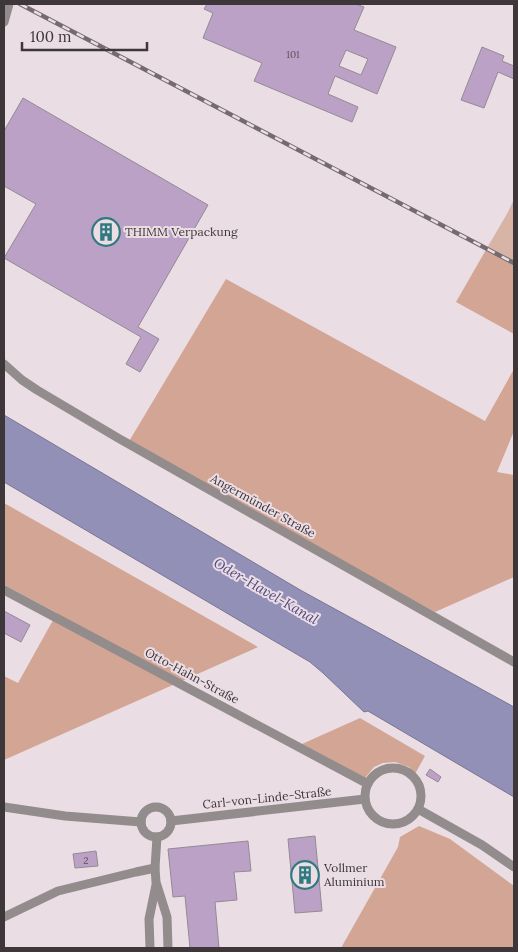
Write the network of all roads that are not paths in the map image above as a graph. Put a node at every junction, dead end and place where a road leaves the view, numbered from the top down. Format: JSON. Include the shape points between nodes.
{"nodes":[{"id":1,"x":9,"y":4,"type":"edge"},
{"id":2,"x":4,"y":22,"type":"edge"},
{"id":3,"x":4,"y":364,"type":"edge"},
{"id":4,"x":4,"y":590,"type":"edge"},
{"id":5,"x":514,"y":662,"type":"edge"},
{"id":6,"x":368,"y":784,"type":"junction"},
{"id":7,"x":366,"y":799,"type":"junction"},
{"id":8,"x":4,"y":807,"type":"edge"},
{"id":9,"x":418,"y":809,"type":"junction"},
{"id":10,"x":172,"y":821,"type":"junction"},
{"id":11,"x":141,"y":822,"type":"junction"},
{"id":12,"x":157,"y":838,"type":"junction"},
{"id":13,"x":514,"y":867,"type":"edge"},
{"id":14,"x":155,"y":868,"type":"junction"},
{"id":15,"x":156,"y":882,"type":"junction"},
{"id":16,"x":4,"y":917,"type":"edge"},
{"id":17,"x":150,"y":948,"type":"edge"},
{"id":18,"x":168,"y":948,"type":"edge"}],
"edges":[{"from":1,"to":2,"type":"street"},
{"from":3,"to":5,"type":"street","name":"Angermünder Straße","via":[[37,390],[123,441]]},
{"from":4,"to":6,"type":"street","name":"Otto-Hahn-Straße"},
{"from":6,"to":7,"type":"street"},
{"from":6,"to":9,"type":"street","via":[[373,776],[388,768],[406,771],[418,783],[421,792]]},
{"from":7,"to":9,"type":"street","via":[[373,815],[388,823],[405,821]]},
{"from":7,"to":10,"type":"street","name":"Carl-von-Linde-Straße"},
{"from":8,"to":11,"type":"street"},
{"from":9,"to":13,"type":"street"},
{"from":10,"to":11,"type":"street","via":[[167,811],[156,807],[144,813]]},
{"from":10,"to":12,"type":"street","via":[[167,833]]},
{"from":11,"to":12,"type":"street","via":[[145,832]]},
{"from":12,"to":14,"type":"street"},
{"from":14,"to":15,"type":"street"},
{"from":14,"to":16,"type":"street","via":[[58,891]]},
{"from":15,"to":17,"type":"street","via":[[149,919]]},
{"from":15,"to":18,"type":"street","via":[[167,917]]}]}
